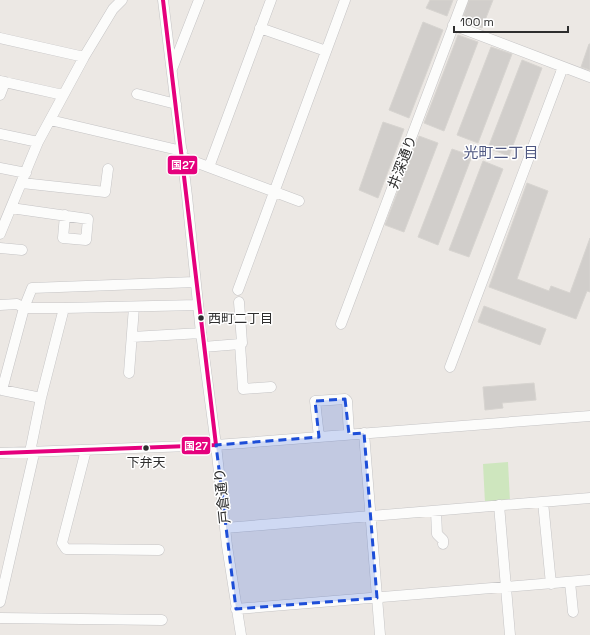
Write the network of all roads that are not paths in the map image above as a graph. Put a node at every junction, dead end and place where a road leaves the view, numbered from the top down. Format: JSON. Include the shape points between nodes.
{"nodes":[{"id":1,"x":122,"y":0,"type":"edge"},
{"id":2,"x":163,"y":0,"type":"edge"},
{"id":3,"x":199,"y":0,"type":"edge"},
{"id":4,"x":271,"y":0,"type":"edge"},
{"id":5,"x":345,"y":0,"type":"edge"},
{"id":6,"x":463,"y":0,"type":"edge"},
{"id":7,"x":453,"y":25,"type":"junction"},
{"id":8,"x":260,"y":28,"type":"junction"},
{"id":9,"x":0,"y":38,"type":"edge"},
{"id":10,"x":326,"y":51,"type":"junction"},
{"id":11,"x":84,"y":57,"type":"junction"},
{"id":12,"x":563,"y":67,"type":"junction"},
{"id":13,"x":172,"y":71,"type":"junction"},
{"id":14,"x":590,"y":77,"type":"edge"},
{"id":15,"x":2,"y":81,"type":"edge"},
{"id":16,"x":137,"y":94,"type":"dead end"},
{"id":17,"x":0,"y":95,"type":"edge"},
{"id":18,"x":63,"y":95,"type":"junction"},
{"id":19,"x":176,"y":104,"type":"junction"},
{"id":20,"x":50,"y":120,"type":"junction"},
{"id":21,"x":0,"y":134,"type":"edge"},
{"id":22,"x":38,"y":142,"type":"junction"},
{"id":23,"x":182,"y":154,"type":"junction"},
{"id":24,"x":209,"y":167,"type":"junction"},
{"id":25,"x":0,"y":168,"type":"edge"},
{"id":26,"x":108,"y":169,"type":"dead end"},
{"id":27,"x":26,"y":173,"type":"junction"},
{"id":28,"x":22,"y":184,"type":"junction"},
{"id":29,"x":274,"y":191,"type":"junction"},
{"id":30,"x":299,"y":201,"type":"dead end"},
{"id":31,"x":11,"y":208,"type":"junction"},
{"id":32,"x":65,"y":215,"type":"dead end"},
{"id":33,"x":0,"y":234,"type":"edge"},
{"id":34,"x":0,"y":248,"type":"edge"},
{"id":35,"x":22,"y":250,"type":"dead end"},
{"id":36,"x":195,"y":282,"type":"junction"},
{"id":37,"x":238,"y":290,"type":"dead end"},
{"id":38,"x":239,"y":302,"type":"dead end"},
{"id":39,"x":198,"y":304,"type":"junction"},
{"id":40,"x":0,"y":305,"type":"edge"},
{"id":41,"x":134,"y":307,"type":"junction"},
{"id":42,"x":24,"y":308,"type":"junction"},
{"id":43,"x":64,"y":308,"type":"junction"},
{"id":44,"x":341,"y":324,"type":"dead end"},
{"id":45,"x":201,"y":333,"type":"junction"},
{"id":46,"x":132,"y":337,"type":"junction"},
{"id":47,"x":240,"y":344,"type":"junction"},
{"id":48,"x":203,"y":347,"type":"junction"},
{"id":49,"x":450,"y":367,"type":"dead end"},
{"id":50,"x":129,"y":373,"type":"dead end"},
{"id":51,"x":272,"y":387,"type":"dead end"},
{"id":52,"x":41,"y":398,"type":"junction"},
{"id":53,"x":590,"y":416,"type":"edge"},
{"id":54,"x":364,"y":433,"type":"junction"},
{"id":55,"x":350,"y":434,"type":"junction"},
{"id":56,"x":319,"y":437,"type":"junction"},
{"id":57,"x":216,"y":445,"type":"junction"},
{"id":58,"x":86,"y":450,"type":"junction"},
{"id":59,"x":30,"y":452,"type":"junction"},
{"id":60,"x":0,"y":453,"type":"edge"},
{"id":61,"x":590,"y":498,"type":"edge"},
{"id":62,"x":543,"y":502,"type":"junction"},
{"id":63,"x":499,"y":506,"type":"junction"},
{"id":64,"x":436,"y":511,"type":"junction"},
{"id":65,"x":370,"y":516,"type":"junction"},
{"id":66,"x":225,"y":528,"type":"junction"},
{"id":67,"x":443,"y":544,"type":"dead end"},
{"id":68,"x":159,"y":550,"type":"dead end"},
{"id":69,"x":590,"y":580,"type":"edge"},
{"id":70,"x":570,"y":582,"type":"junction"},
{"id":71,"x":551,"y":584,"type":"junction"},
{"id":72,"x":507,"y":587,"type":"junction"},
{"id":73,"x":377,"y":598,"type":"junction"},
{"id":74,"x":0,"y":602,"type":"edge"},
{"id":75,"x":236,"y":609,"type":"junction"},
{"id":76,"x":573,"y":612,"type":"dead end"},
{"id":77,"x":0,"y":618,"type":"edge"},
{"id":78,"x":162,"y":620,"type":"dead end"},
{"id":79,"x":241,"y":635,"type":"edge"},
{"id":80,"x":380,"y":635,"type":"edge"},
{"id":81,"x":510,"y":635,"type":"edge"}],
"edges":[{"from":1,"to":11,"type":"street","via":[[113,9]]},
{"from":2,"to":13,"type":"street","name":"戸倉通り"},
{"from":3,"to":13,"type":"street"},
{"from":4,"to":8,"type":"street"},
{"from":5,"to":10,"type":"street"},
{"from":6,"to":7,"type":"street","name":"井深通り"},
{"from":7,"to":12,"type":"street"},
{"from":7,"to":44,"type":"street","name":"井深通り"},
{"from":8,"to":10,"type":"street"},
{"from":8,"to":24,"type":"street"},
{"from":9,"to":11,"type":"street"},
{"from":10,"to":29,"type":"street"},
{"from":11,"to":18,"type":"street"},
{"from":12,"to":14,"type":"street"},
{"from":12,"to":49,"type":"street"},
{"from":13,"to":19,"type":"street","name":"戸倉通り"},
{"from":15,"to":17,"type":"street"},
{"from":15,"to":18,"type":"street"},
{"from":16,"to":19,"type":"street"},
{"from":18,"to":20,"type":"street"},
{"from":19,"to":23,"type":"street","name":"戸倉通り"},
{"from":20,"to":22,"type":"street"},
{"from":20,"to":23,"type":"street"},
{"from":21,"to":22,"type":"street"},
{"from":22,"to":27,"type":"street"},
{"from":23,"to":24,"type":"street"},
{"from":23,"to":36,"type":"street","name":"戸倉通り"},
{"from":24,"to":29,"type":"street"},
{"from":25,"to":27,"type":"street"},
{"from":26,"to":28,"type":"street","via":[[105,192]]},
{"from":27,"to":28,"type":"street"},
{"from":28,"to":31,"type":"street"},
{"from":29,"to":30,"type":"street"},
{"from":29,"to":37,"type":"street"},
{"from":31,"to":32,"type":"street"},
{"from":31,"to":33,"type":"street"},
{"from":34,"to":35,"type":"street"},
{"from":36,"to":39,"type":"street","name":"戸倉通り"},
{"from":36,"to":42,"type":"street","via":[[32,288]]},
{"from":38,"to":47,"type":"street","via":[[242,343]]},
{"from":39,"to":41,"type":"street"},
{"from":39,"to":45,"type":"street","name":"戸倉通り"},
{"from":40,"to":42,"type":"street","via":[[17,304]]},
{"from":41,"to":43,"type":"street"},
{"from":41,"to":46,"type":"street"},
{"from":42,"to":43,"type":"street"},
{"from":42,"to":52,"type":"street","via":[[2,390]]},
{"from":43,"to":52,"type":"street"},
{"from":45,"to":46,"type":"street"},
{"from":45,"to":48,"type":"street","name":"戸倉通り"},
{"from":46,"to":50,"type":"street"},
{"from":47,"to":48,"type":"street"},
{"from":47,"to":51,"type":"street","via":[[243,389]]},
{"from":48,"to":57,"type":"street","name":"戸倉通り"},
{"from":52,"to":59,"type":"street"},
{"from":53,"to":54,"type":"street"},
{"from":54,"to":55,"type":"street"},
{"from":54,"to":65,"type":"street"},
{"from":55,"to":56,"type":"street"},
{"from":55,"to":56,"type":"street","via":[[345,399],[315,401]]},
{"from":56,"to":57,"type":"street"},
{"from":57,"to":58,"type":"street"},
{"from":57,"to":66,"type":"street","name":"戸倉通り"},
{"from":58,"to":59,"type":"street"},
{"from":58,"to":68,"type":"street","via":[[62,543],[66,549]]},
{"from":59,"to":60,"type":"street"},
{"from":59,"to":74,"type":"street","via":[[33,458]]},
{"from":61,"to":62,"type":"street"},
{"from":62,"to":63,"type":"street"},
{"from":62,"to":71,"type":"street"},
{"from":63,"to":64,"type":"street"},
{"from":63,"to":72,"type":"street"},
{"from":64,"to":65,"type":"street"},
{"from":64,"to":67,"type":"street","via":[[437,534]]},
{"from":65,"to":66,"type":"street"},
{"from":65,"to":73,"type":"street"},
{"from":66,"to":75,"type":"street","name":"戸倉通り"},
{"from":69,"to":70,"type":"street"},
{"from":70,"to":71,"type":"street"},
{"from":70,"to":76,"type":"street"},
{"from":71,"to":72,"type":"street"},
{"from":72,"to":73,"type":"street"},
{"from":72,"to":81,"type":"street"},
{"from":73,"to":75,"type":"street"},
{"from":73,"to":80,"type":"street"},
{"from":75,"to":79,"type":"street","name":"戸倉通り"},
{"from":77,"to":78,"type":"street"}]}
